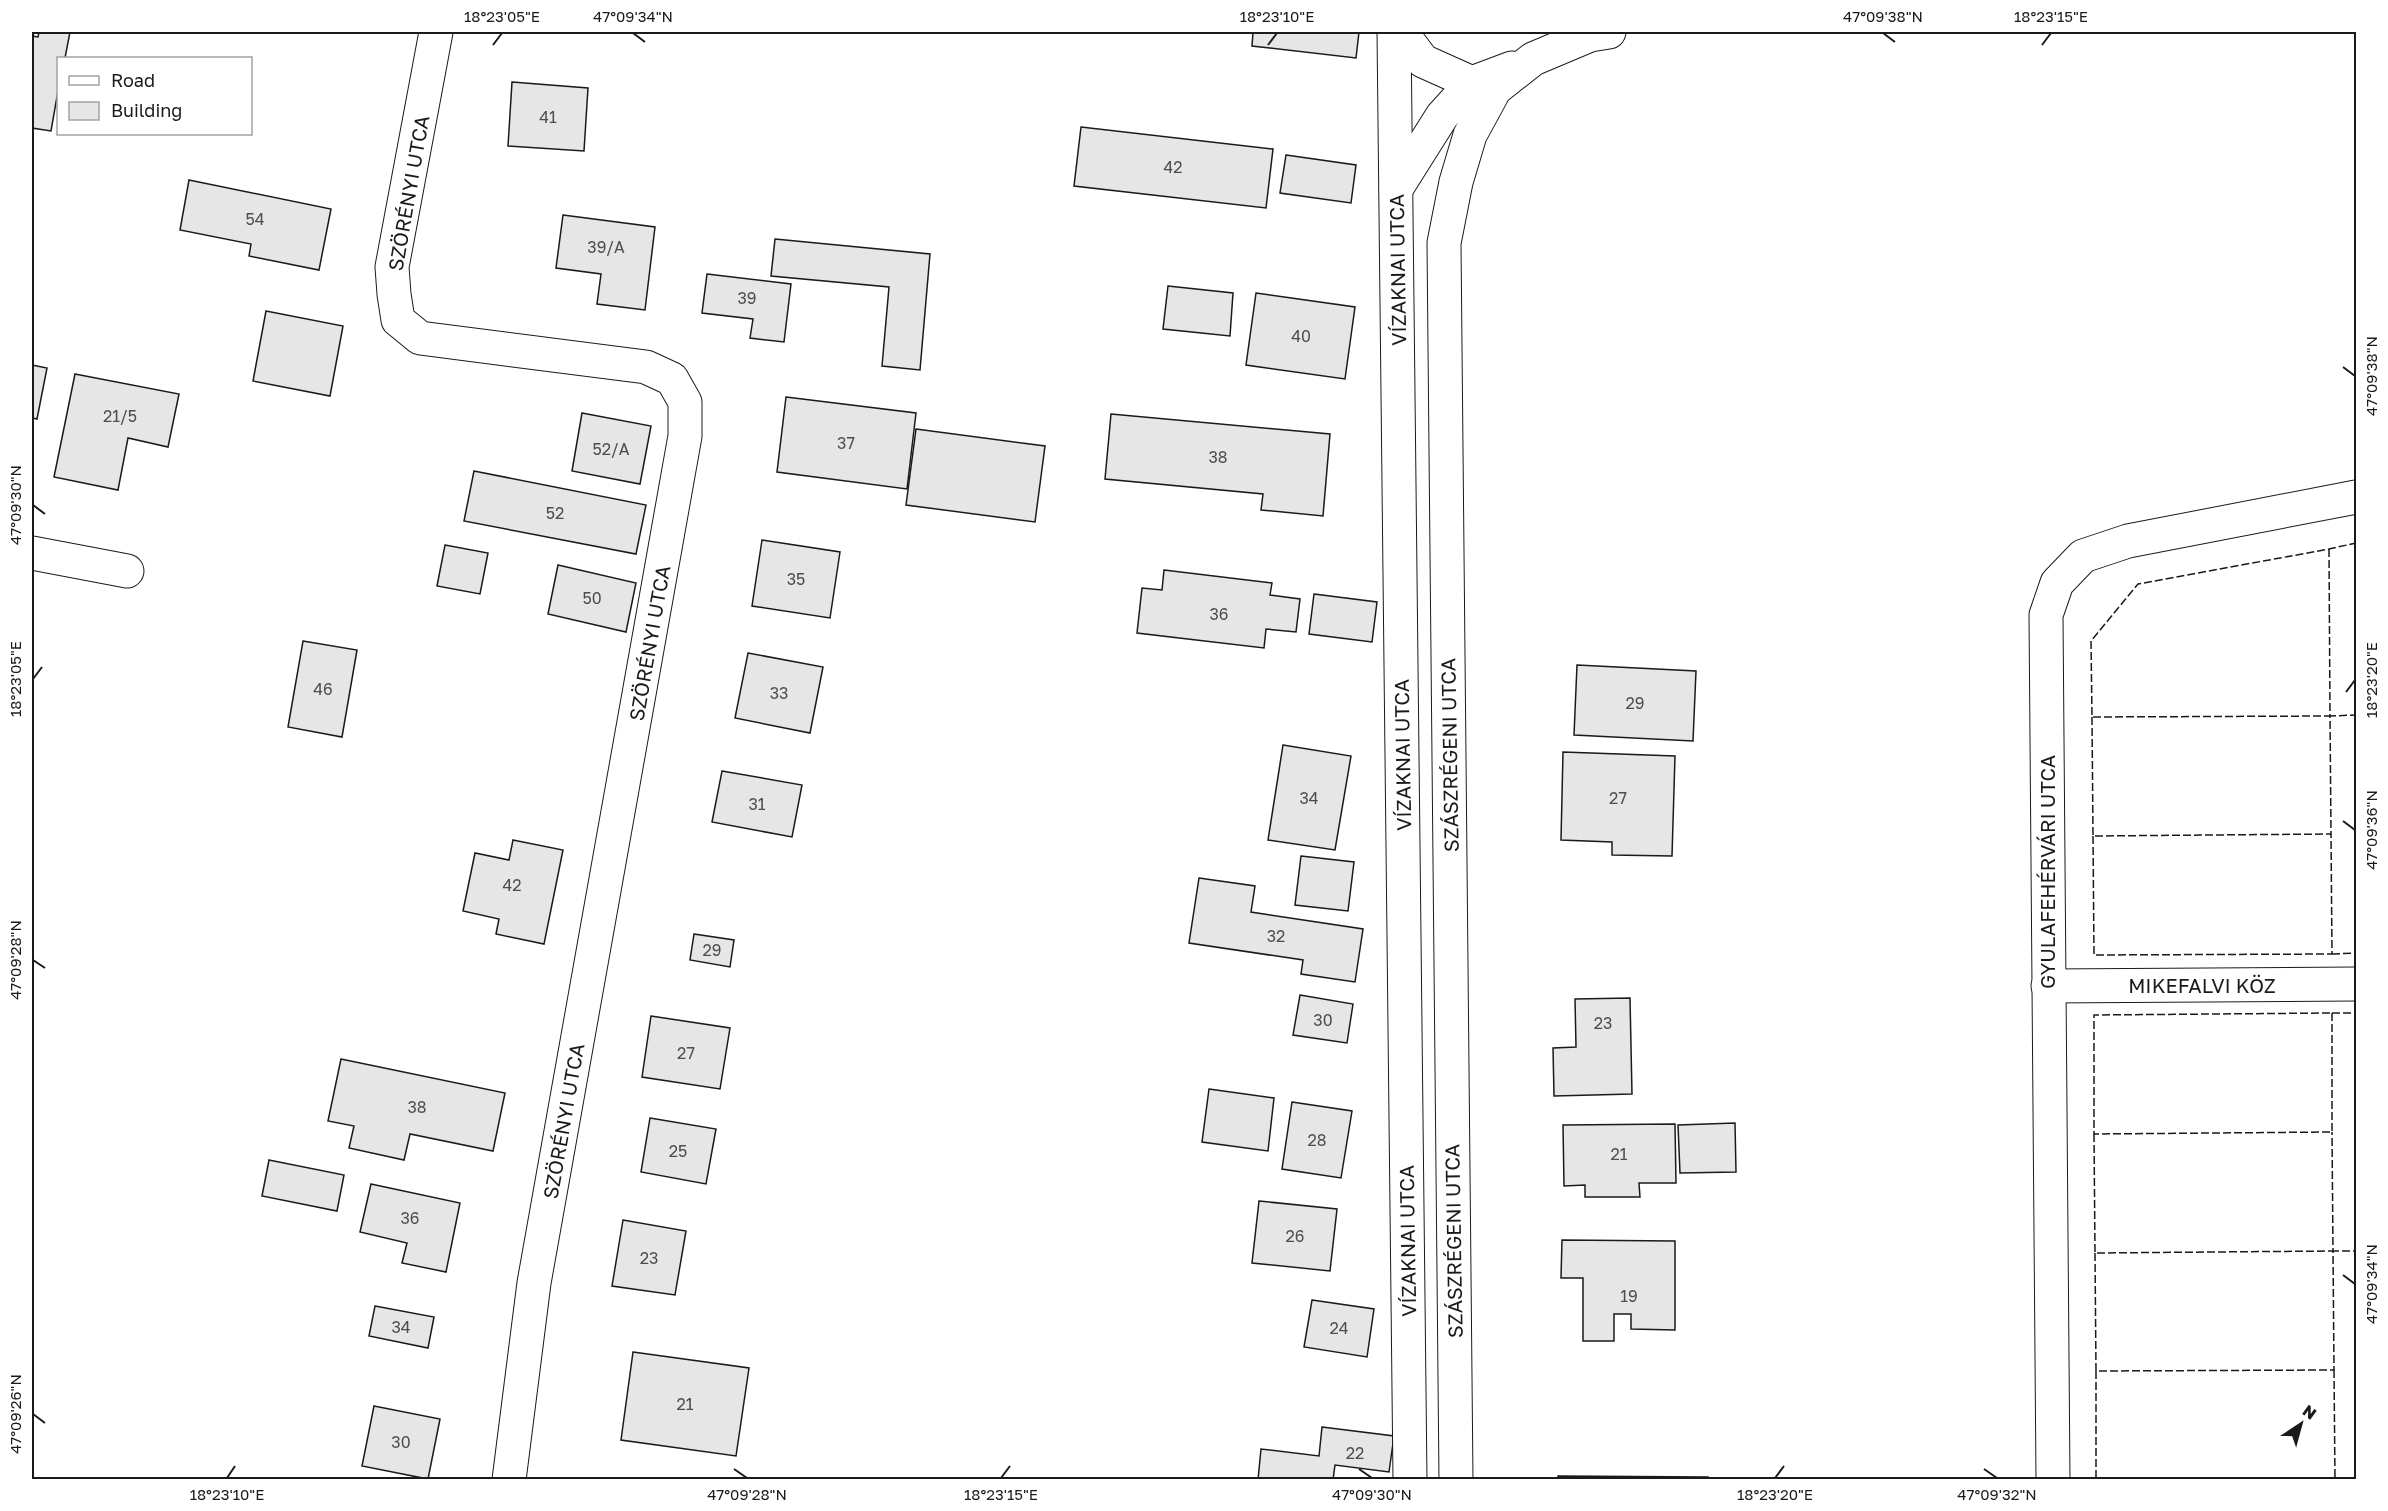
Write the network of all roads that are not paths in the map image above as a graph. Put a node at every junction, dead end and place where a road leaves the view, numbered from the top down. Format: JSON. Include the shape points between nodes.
{"nodes":[{"id":1,"x":436,"y":32,"type":"edge"},
{"id":2,"x":1394,"y":32,"type":"edge"},
{"id":3,"x":1401,"y":32,"type":"edge"},
{"id":4,"x":1609,"y":32,"type":"edge"},
{"id":5,"x":1533,"y":59,"type":"junction"},
{"id":6,"x":1472,"y":83,"type":"junction"},
{"id":7,"x":1396,"y":189,"type":"junction"},
{"id":8,"x":2356,"y":498,"type":"edge"},
{"id":9,"x":32,"y":553,"type":"edge"},
{"id":10,"x":127,"y":571,"type":"dead end"},
{"id":11,"x":2356,"y":984,"type":"edge"},
{"id":12,"x":2048,"y":986,"type":"junction"},
{"id":13,"x":509,"y":1479,"type":"edge"},
{"id":14,"x":1410,"y":1479,"type":"edge"},
{"id":15,"x":1456,"y":1479,"type":"edge"},
{"id":16,"x":2053,"y":1479,"type":"edge"}],
"edges":[{"from":1,"to":13,"type":"street","name":"SZÖRÉNYI UTCA","via":[[392,267],[398,320],[420,338],[646,368],[672,379],[685,402],[685,436],[534,1283]]},
{"from":2,"to":7,"type":"street","name":"VÍZAKNAI UTCA"},
{"from":3,"to":6,"type":"street","via":[[1423,61]]},
{"from":4,"to":5,"type":"street","name":"SZÁSZRÉGENI UTCA","via":[[1590,35]]},
{"from":5,"to":6,"type":"street","name":"SZÁSZRÉGENI UTCA"},
{"from":5,"to":15,"type":"street","name":"SZÁSZRÉGENI UTCA","via":[[1495,89],[1470,135],[1444,243]]},
{"from":6,"to":7,"type":"street","name":"SZÁSZRÉGENI UTCA","via":[[1442,116]]},
{"from":7,"to":14,"type":"street","name":"VÍZAKNAI UTCA"},
{"from":8,"to":12,"type":"street","name":"GYULAFEHÉRVÁRI UTCA","via":[[2128,541],[2084,556],[2057,583],[2046,615]]},
{"from":9,"to":10,"type":"street"},
{"from":11,"to":12,"type":"street","name":"MIKEFALVI KÖZ"},
{"from":12,"to":16,"type":"street","name":"GYULAFEHÉRVÁRI UTCA"}]}
